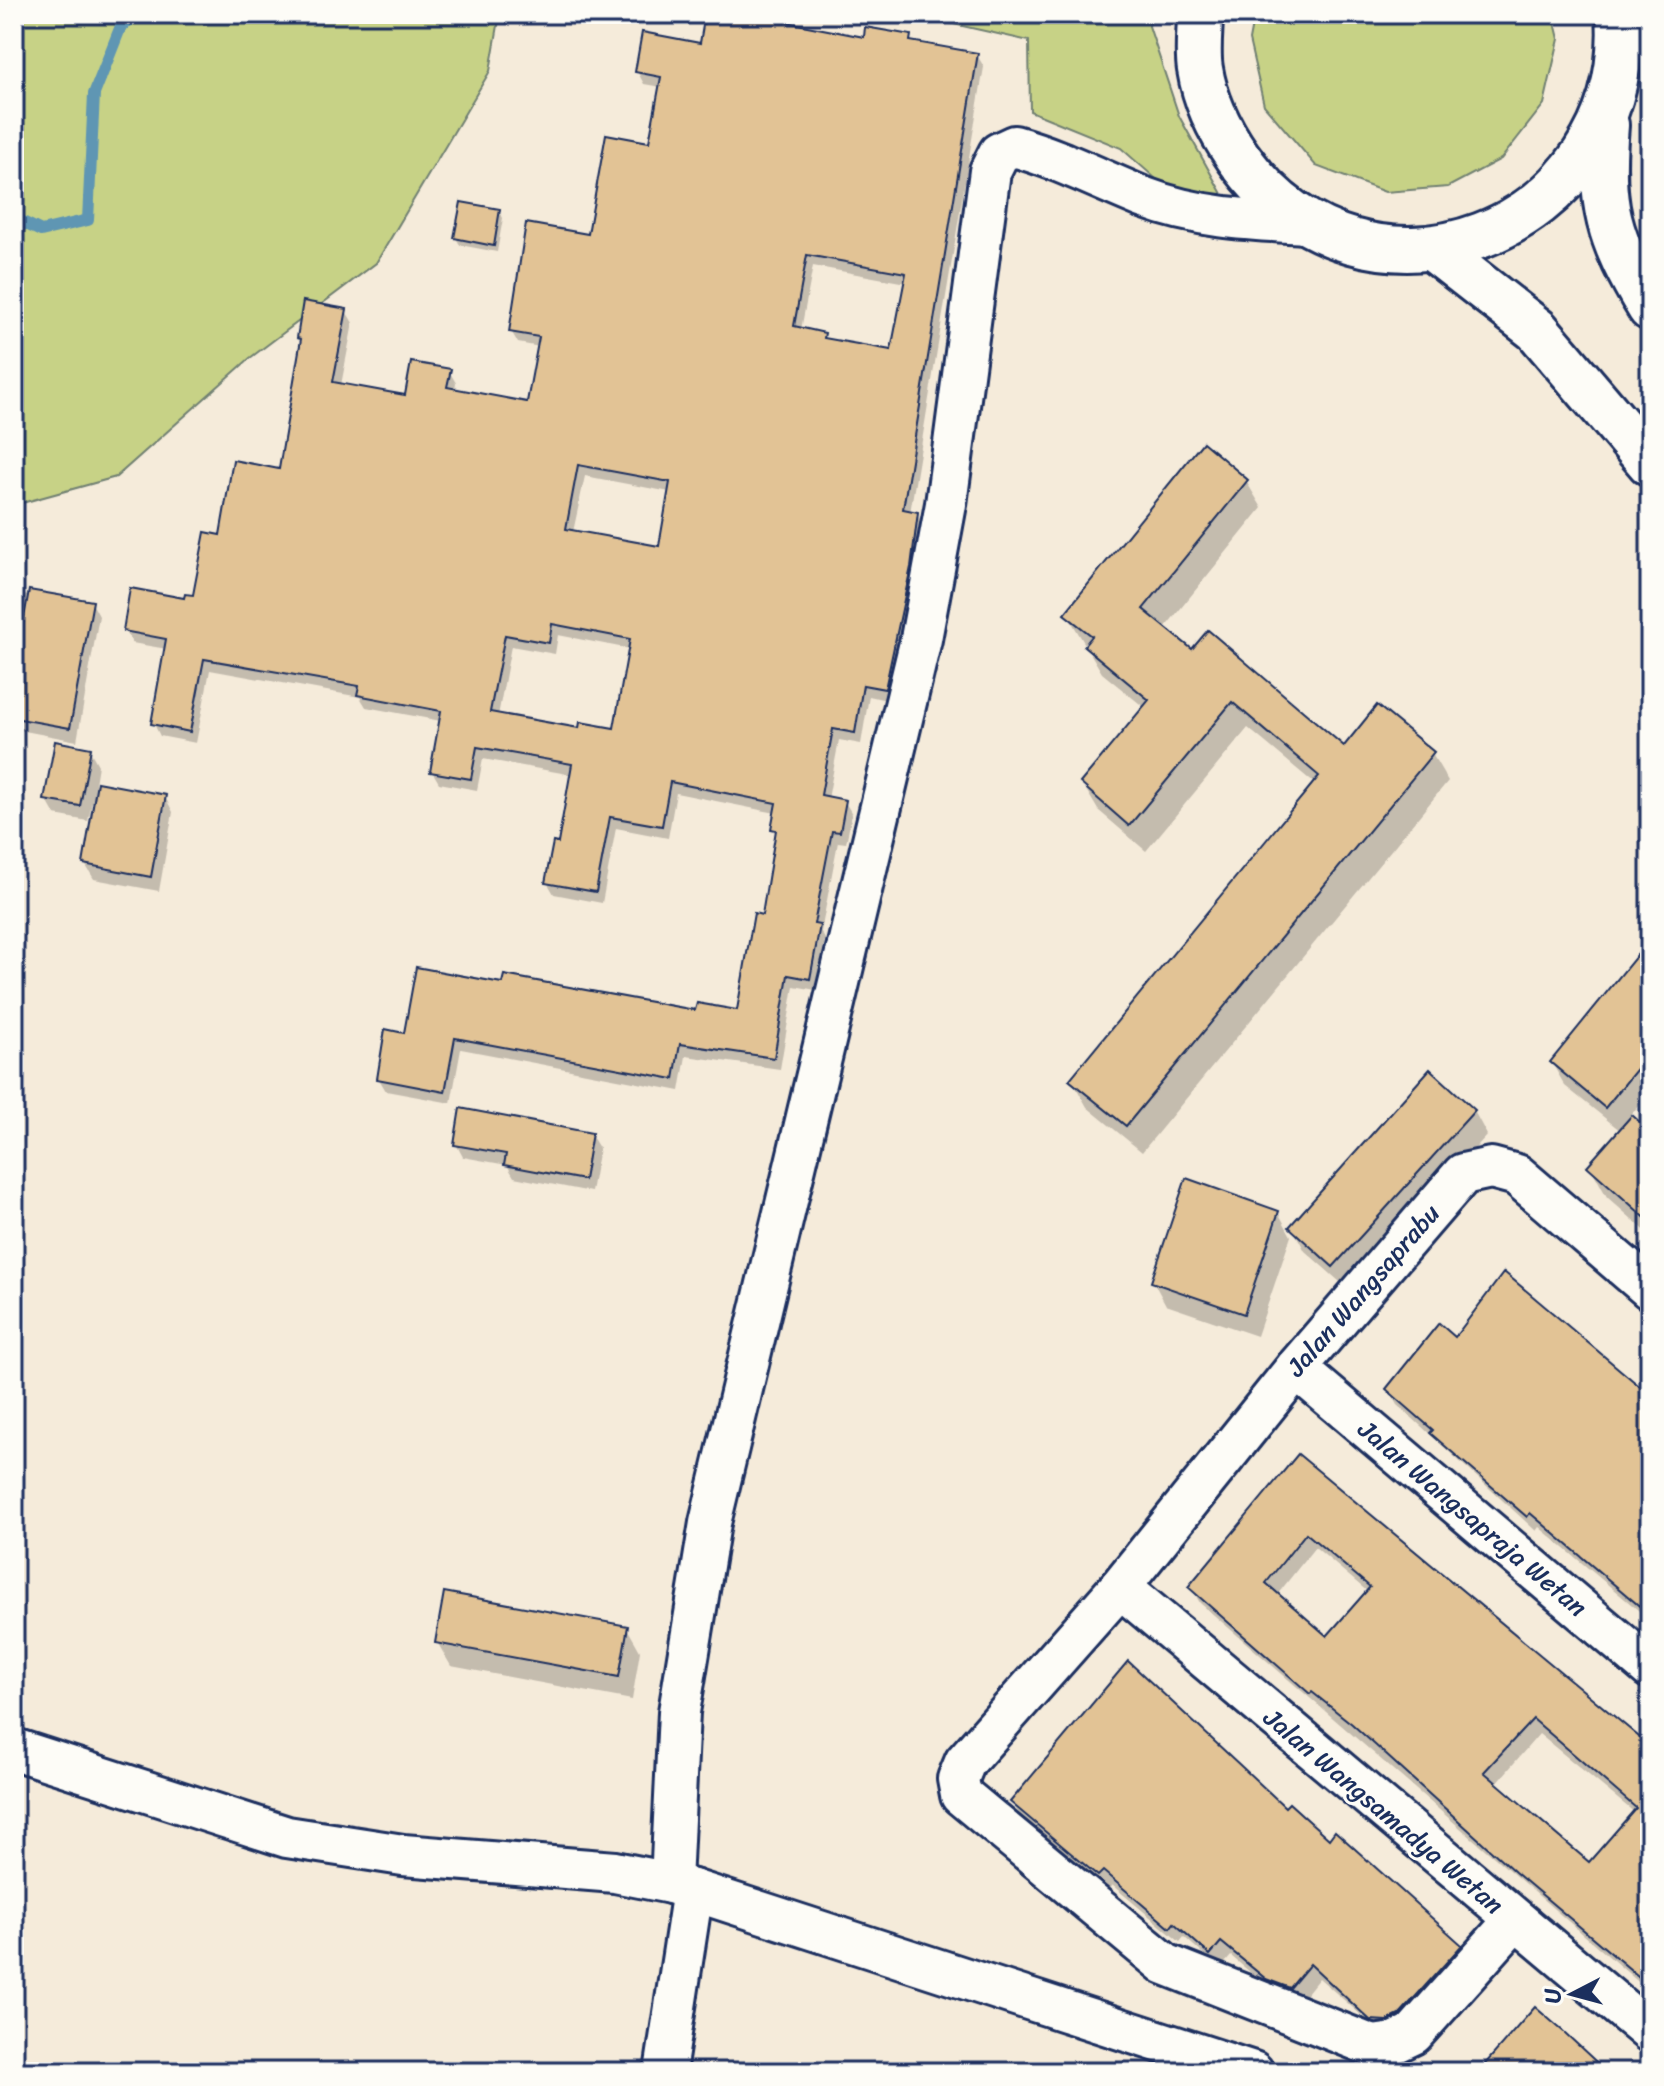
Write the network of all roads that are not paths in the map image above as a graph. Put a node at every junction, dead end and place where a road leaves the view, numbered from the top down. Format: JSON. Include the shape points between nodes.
{"nodes":[{"id":1,"x":1200,"y":14,"type":"edge"},
{"id":2,"x":1619,"y":14,"type":"edge"},
{"id":3,"x":1607,"y":118,"type":"junction"},
{"id":4,"x":1307,"y":223,"type":"junction"},
{"id":5,"x":1432,"y":248,"type":"junction"},
{"id":6,"x":1650,"y":308,"type":"edge"},
{"id":7,"x":1650,"y":463,"type":"edge"},
{"id":8,"x":1650,"y":1289,"type":"edge"},
{"id":9,"x":1296,"y":1368,"type":"junction"},
{"id":10,"x":1120,"y":1587,"type":"junction"},
{"id":11,"x":1650,"y":1668,"type":"edge"},
{"id":12,"x":14,"y":1749,"type":"edge"},
{"id":13,"x":682,"y":1887,"type":"junction"},
{"id":14,"x":1514,"y":1921,"type":"junction"},
{"id":15,"x":1650,"y":2032,"type":"edge"},
{"id":16,"x":1153,"y":2055,"type":"edge"},
{"id":17,"x":665,"y":2072,"type":"edge"},
{"id":18,"x":1253,"y":2072,"type":"edge"}],
"edges":[{"from":1,"to":4,"type":"main road","via":[[1200,68],[1219,130],[1256,182]]},
{"from":2,"to":3,"type":"main road","via":[[1622,53]]},
{"from":3,"to":5,"type":"main road","via":[[1577,168],[1537,208],[1487,235]]},
{"from":3,"to":6,"type":"main road","via":[[1602,178],[1607,218],[1623,264]]},
{"from":4,"to":5,"type":"main road","via":[[1368,245]]},
{"from":4,"to":13,"type":"street","via":[[1203,215],[1014,146],[999,153],[990,171],[946,504],[921,639],[710,1523],[679,1712]]},
{"from":5,"to":7,"type":"main road","via":[[1537,330]]},
{"from":8,"to":9,"type":"street","name":"Jalan Wangsaprabu","via":[[1517,1175],[1491,1168],[1463,1174]]},
{"from":9,"to":10,"type":"street","name":"Jalan Wangsaprabu"},
{"from":9,"to":11,"type":"street","name":"Jalan Wangsapraja Wetan"},
{"from":10,"to":14,"type":"street","name":"Jalan Wangsamadya Wetan"},
{"from":10,"to":14,"type":"street","name":"Jalan Wangsaprabu","via":[[965,1762],[958,1779],[961,1795],[1165,1964],[1373,2046],[1413,2034]]},
{"from":12,"to":13,"type":"street","via":[[287,1837],[403,1855],[615,1872]]},
{"from":13,"to":16,"type":"street"},
{"from":13,"to":17,"type":"street"},
{"from":14,"to":15,"type":"street","name":"Jalan Wangsamadya Wetan"},
{"from":16,"to":18,"type":"street"}]}
